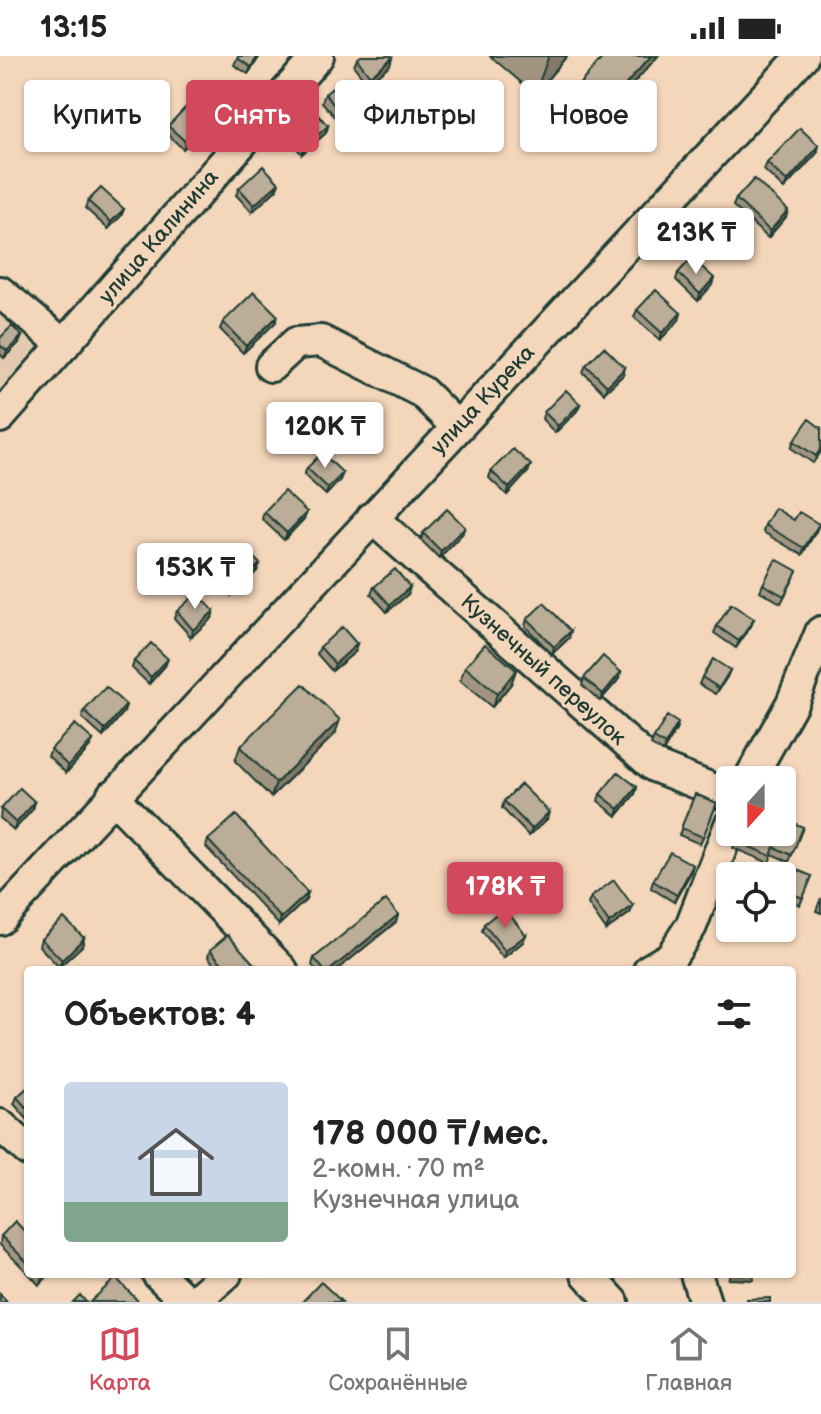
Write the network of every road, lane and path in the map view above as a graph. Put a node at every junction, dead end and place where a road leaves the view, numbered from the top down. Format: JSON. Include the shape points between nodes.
{"nodes":[{"id":1,"x":318,"y":56,"type":"edge"},
{"id":2,"x":803,"y":56,"type":"edge"},
{"id":3,"x":0,"y":292,"type":"edge"},
{"id":4,"x":64,"y":345,"type":"junction"},
{"id":5,"x":271,"y":366,"type":"dead end"},
{"id":6,"x":0,"y":417,"type":"edge"},
{"id":7,"x":457,"y":427,"type":"junction"},
{"id":8,"x":372,"y":518,"type":"junction"},
{"id":9,"x":821,"y":632,"type":"edge"},
{"id":10,"x":757,"y":766,"type":"edge"},
{"id":11,"x":716,"y":790,"type":"edge"},
{"id":12,"x":112,"y":796,"type":"junction"},
{"id":13,"x":722,"y":846,"type":"edge"},
{"id":14,"x":0,"y":919,"type":"edge"},
{"id":15,"x":278,"y":966,"type":"edge"},
{"id":16,"x":656,"y":966,"type":"edge"},
{"id":17,"x":0,"y":1125,"type":"edge"},
{"id":18,"x":24,"y":1146,"type":"edge"},
{"id":19,"x":162,"y":1278,"type":"edge"},
{"id":20,"x":221,"y":1278,"type":"edge"},
{"id":21,"x":591,"y":1278,"type":"edge"},
{"id":22,"x":697,"y":1278,"type":"edge"},
{"id":23,"x":187,"y":1302,"type":"edge"},
{"id":24,"x":194,"y":1302,"type":"edge"},
{"id":25,"x":613,"y":1302,"type":"edge"},
{"id":26,"x":705,"y":1302,"type":"edge"}],
"edges":[{"from":1,"to":4,"type":"street","name":"улица Калинина"},
{"from":2,"to":7,"type":"street","name":"улица Курека"},
{"from":3,"to":4,"type":"street"},
{"from":4,"to":6,"type":"street","name":"улица Калинина"},
{"from":5,"to":7,"type":"street","via":[[296,343],[321,341],[422,392]]},
{"from":7,"to":8,"type":"street","name":"улица Курека"},
{"from":8,"to":11,"type":"street","name":"Кузнечный переулок","via":[[654,766]]},
{"from":8,"to":12,"type":"street","name":"улица Курека"},
{"from":9,"to":10,"type":"street","via":[[792,703]]},
{"from":12,"to":14,"type":"street","name":"улица Курека"},
{"from":12,"to":15,"type":"street"},
{"from":13,"to":16,"type":"street","via":[[691,926],[671,957]]},
{"from":17,"to":18,"type":"street"},
{"from":19,"to":23,"type":"street"},
{"from":20,"to":24,"type":"street"},
{"from":21,"to":25,"type":"street"},
{"from":22,"to":26,"type":"street"}]}
